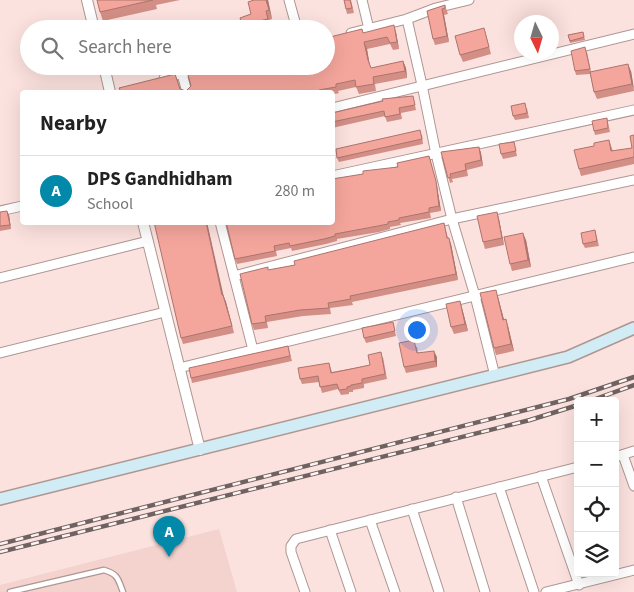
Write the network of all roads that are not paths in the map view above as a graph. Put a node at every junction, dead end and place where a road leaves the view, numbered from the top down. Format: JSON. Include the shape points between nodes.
{"nodes":[{"id":1,"x":87,"y":0,"type":"edge"},
{"id":2,"x":289,"y":0,"type":"edge"},
{"id":3,"x":362,"y":0,"type":"edge"},
{"id":4,"x":469,"y":0,"type":"edge"},
{"id":5,"x":435,"y":4,"type":"edge"},
{"id":6,"x":92,"y":20,"type":"edge"},
{"id":7,"x":295,"y":20,"type":"edge"},
{"id":8,"x":407,"y":20,"type":"junction"},
{"id":9,"x":369,"y":28,"type":"junction"},
{"id":10,"x":634,"y":34,"type":"edge"},
{"id":11,"x":344,"y":35,"type":"edge"},
{"id":12,"x":107,"y":75,"type":"edge"},
{"id":13,"x":178,"y":75,"type":"edge"},
{"id":14,"x":182,"y":75,"type":"edge"},
{"id":15,"x":155,"y":80,"type":"edge"},
{"id":16,"x":422,"y":85,"type":"junction"},
{"id":17,"x":113,"y":90,"type":"edge"},
{"id":18,"x":186,"y":90,"type":"edge"},
{"id":19,"x":335,"y":107,"type":"edge"},
{"id":20,"x":634,"y":110,"type":"edge"},
{"id":21,"x":436,"y":154,"type":"junction"},
{"id":22,"x":335,"y":175,"type":"edge"},
{"id":23,"x":634,"y":180,"type":"edge"},
{"id":24,"x":20,"y":207,"type":"edge"},
{"id":25,"x":0,"y":212,"type":"edge"},
{"id":26,"x":452,"y":219,"type":"junction"},
{"id":27,"x":144,"y":225,"type":"edge"},
{"id":28,"x":221,"y":225,"type":"edge"},
{"id":29,"x":148,"y":242,"type":"junction"},
{"id":30,"x":634,"y":257,"type":"edge"},
{"id":31,"x":234,"y":276,"type":"junction"},
{"id":32,"x":0,"y":278,"type":"edge"},
{"id":33,"x":475,"y":296,"type":"junction"},
{"id":34,"x":165,"y":312,"type":"junction"},
{"id":35,"x":634,"y":328,"type":"edge"},
{"id":36,"x":253,"y":350,"type":"junction"},
{"id":37,"x":0,"y":353,"type":"edge"},
{"id":38,"x":179,"y":368,"type":"junction"},
{"id":39,"x":495,"y":376,"type":"junction"},
{"id":40,"x":200,"y":450,"type":"junction"},
{"id":41,"x":634,"y":451,"type":"edge"},
{"id":42,"x":619,"y":456,"type":"edge"},
{"id":43,"x":574,"y":468,"type":"edge"},
{"id":44,"x":541,"y":476,"type":"junction"},
{"id":45,"x":634,"y":486,"type":"edge"},
{"id":46,"x":499,"y":487,"type":"junction"},
{"id":47,"x":456,"y":497,"type":"junction"},
{"id":48,"x":0,"y":499,"type":"edge"},
{"id":49,"x":412,"y":509,"type":"junction"},
{"id":50,"x":370,"y":520,"type":"junction"},
{"id":51,"x":330,"y":530,"type":"junction"},
{"id":52,"x":619,"y":569,"type":"edge"},
{"id":53,"x":634,"y":570,"type":"edge"},
{"id":54,"x":596,"y":577,"type":"edge"},
{"id":55,"x":579,"y":584,"type":"junction"},
{"id":56,"x":10,"y":592,"type":"edge"},
{"id":57,"x":123,"y":592,"type":"edge"},
{"id":58,"x":305,"y":592,"type":"edge"},
{"id":59,"x":350,"y":592,"type":"edge"},
{"id":60,"x":395,"y":592,"type":"edge"},
{"id":61,"x":440,"y":592,"type":"edge"},
{"id":62,"x":486,"y":592,"type":"edge"},
{"id":63,"x":534,"y":592,"type":"edge"},
{"id":64,"x":546,"y":592,"type":"edge"}],
"edges":[{"from":1,"to":6,"type":"street"},
{"from":2,"to":7,"type":"street"},
{"from":3,"to":9,"type":"street"},
{"from":4,"to":5,"type":"street"},
{"from":5,"to":8,"type":"street"},
{"from":8,"to":9,"type":"street"},
{"from":8,"to":16,"type":"street"},
{"from":9,"to":11,"type":"street"},
{"from":10,"to":16,"type":"street"},
{"from":12,"to":17,"type":"street"},
{"from":13,"to":15,"type":"street"},
{"from":14,"to":18,"type":"street"},
{"from":16,"to":19,"type":"street"},
{"from":16,"to":21,"type":"street"},
{"from":20,"to":21,"type":"street"},
{"from":21,"to":22,"type":"street"},
{"from":21,"to":26,"type":"street"},
{"from":23,"to":26,"type":"street"},
{"from":24,"to":25,"type":"street"},
{"from":26,"to":31,"type":"street"},
{"from":26,"to":33,"type":"street"},
{"from":27,"to":29,"type":"street"},
{"from":28,"to":31,"type":"street"},
{"from":29,"to":32,"type":"street"},
{"from":29,"to":34,"type":"street"},
{"from":30,"to":33,"type":"street"},
{"from":31,"to":36,"type":"street"},
{"from":33,"to":36,"type":"street"},
{"from":33,"to":39,"type":"street"},
{"from":34,"to":37,"type":"street"},
{"from":34,"to":38,"type":"street"},
{"from":35,"to":39,"type":"main road","via":[[568,357]]},
{"from":36,"to":38,"type":"street"},
{"from":38,"to":40,"type":"street"},
{"from":39,"to":40,"type":"main road"},
{"from":40,"to":48,"type":"main road"},
{"from":41,"to":42,"type":"street"},
{"from":42,"to":45,"type":"street"},
{"from":43,"to":44,"type":"street"},
{"from":44,"to":46,"type":"street"},
{"from":44,"to":55,"type":"street"},
{"from":46,"to":47,"type":"street"},
{"from":46,"to":63,"type":"street"},
{"from":47,"to":49,"type":"street"},
{"from":47,"to":62,"type":"street"},
{"from":49,"to":50,"type":"street"},
{"from":49,"to":61,"type":"street"},
{"from":50,"to":51,"type":"street"},
{"from":50,"to":60,"type":"street"},
{"from":51,"to":58,"type":"street","via":[[296,539],[291,546]]},
{"from":51,"to":59,"type":"street"},
{"from":52,"to":53,"type":"street"},
{"from":54,"to":55,"type":"street"},
{"from":55,"to":64,"type":"street"},
{"from":56,"to":57,"type":"lane","via":[[104,570],[118,578]]}]}
